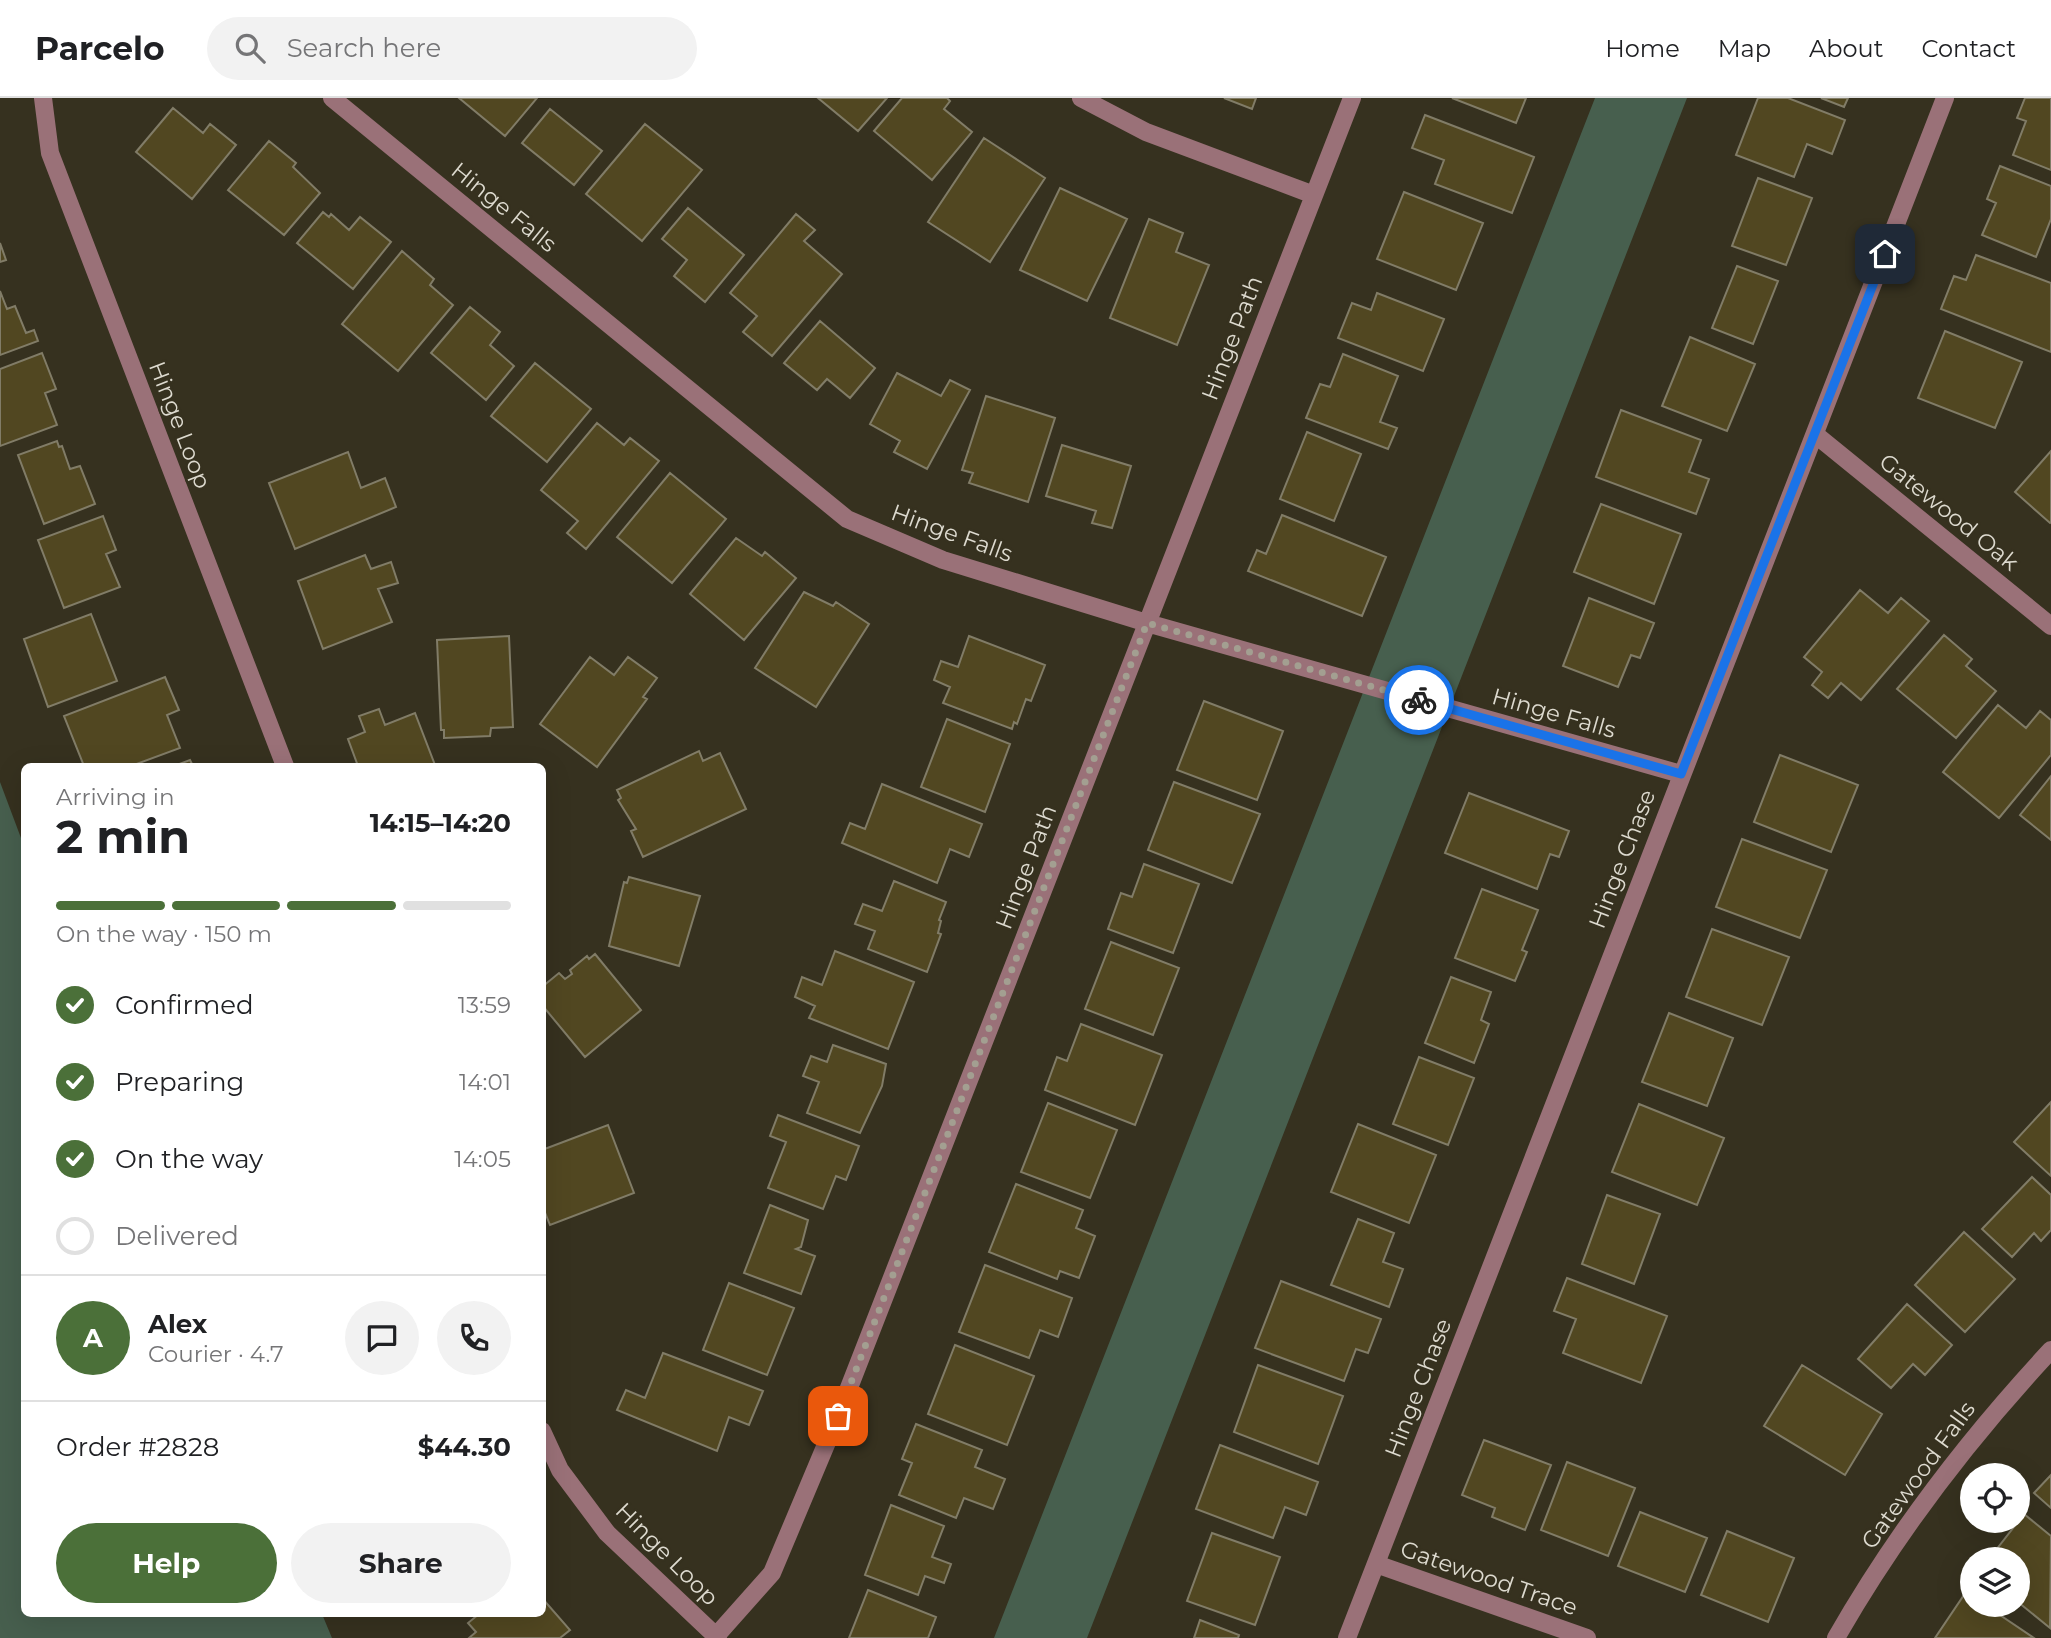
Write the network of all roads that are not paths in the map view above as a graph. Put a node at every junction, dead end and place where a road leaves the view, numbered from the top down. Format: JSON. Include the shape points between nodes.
{"nodes":[{"id":1,"x":43,"y":98,"type":"edge"},
{"id":2,"x":332,"y":98,"type":"edge"},
{"id":3,"x":1081,"y":98,"type":"edge"},
{"id":4,"x":1352,"y":98,"type":"edge"},
{"id":5,"x":1945,"y":98,"type":"edge"},
{"id":6,"x":1314,"y":195,"type":"junction"},
{"id":7,"x":1815,"y":435,"type":"junction"},
{"id":8,"x":1147,"y":623,"type":"junction"},
{"id":9,"x":2051,"y":626,"type":"edge"},
{"id":10,"x":284,"y":763,"type":"edge"},
{"id":11,"x":1681,"y":774,"type":"junction"},
{"id":12,"x":2051,"y":1350,"type":"edge"},
{"id":13,"x":546,"y":1440,"type":"edge"},
{"id":14,"x":1376,"y":1564,"type":"junction"},
{"id":15,"x":717,"y":1637,"type":"edge"},
{"id":16,"x":1347,"y":1638,"type":"edge"},
{"id":17,"x":1587,"y":1638,"type":"edge"},
{"id":18,"x":1836,"y":1638,"type":"edge"}],
"edges":[{"from":1,"to":10,"type":"street","name":"Hinge Loop","via":[[50,153]]},
{"from":2,"to":8,"type":"street","name":"Hinge Falls","via":[[847,519],[943,560]]},
{"from":3,"to":6,"type":"street","via":[[1146,132]]},
{"from":4,"to":6,"type":"street","name":"Hinge Path"},
{"from":5,"to":7,"type":"street","name":"Hinge Chase"},
{"from":6,"to":8,"type":"street","name":"Hinge Path"},
{"from":7,"to":9,"type":"street","name":"Gatewood Oak"},
{"from":7,"to":11,"type":"street","name":"Hinge Chase"},
{"from":8,"to":11,"type":"street","name":"Hinge Falls"},
{"from":8,"to":15,"type":"street","name":"Hinge Path","via":[[838,1416],[772,1573]]},
{"from":11,"to":14,"type":"street","name":"Hinge Chase"},
{"from":12,"to":18,"type":"street","name":"Gatewood Falls","via":[[1991,1415],[1913,1516]]},
{"from":13,"to":15,"type":"street","name":"Hinge Loop","via":[[560,1470],[607,1533]]},
{"from":14,"to":16,"type":"street","name":"Hinge Chase"},
{"from":14,"to":17,"type":"street","name":"Gatewood Trace"}]}
